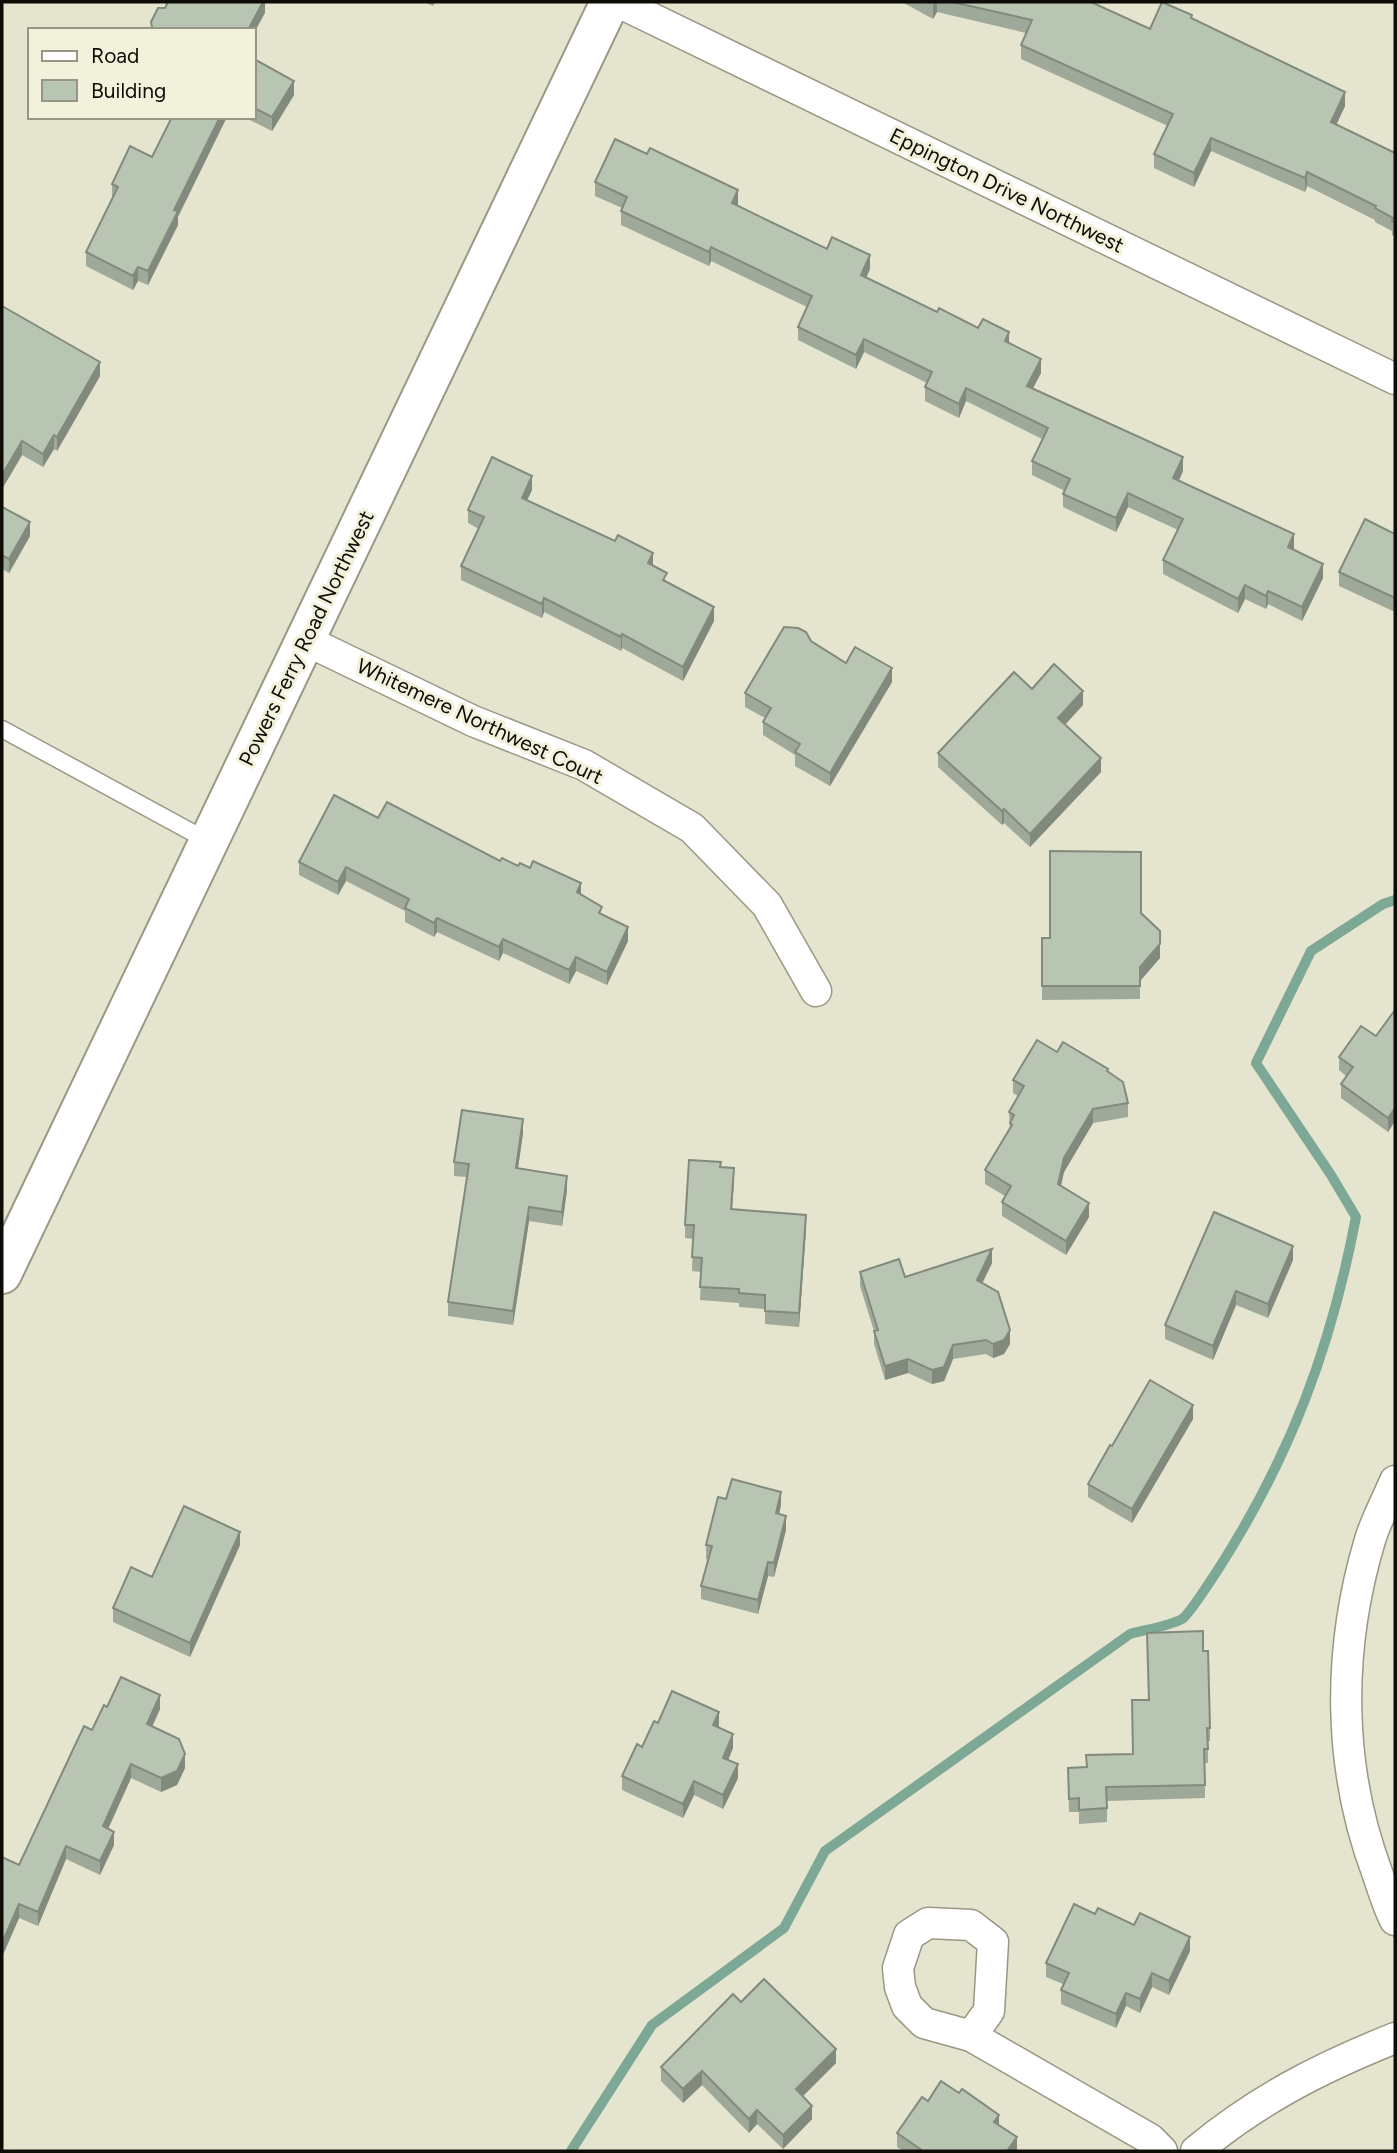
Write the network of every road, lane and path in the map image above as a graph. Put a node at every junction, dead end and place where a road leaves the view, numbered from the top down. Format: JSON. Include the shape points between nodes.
{"nodes":[{"id":1,"x":610,"y":2,"type":"edge"},
{"id":2,"x":618,"y":2,"type":"edge"},
{"id":3,"x":1395,"y":379,"type":"edge"},
{"id":4,"x":305,"y":640,"type":"junction"},
{"id":5,"x":2,"y":729,"type":"edge"},
{"id":6,"x":208,"y":841,"type":"junction"},
{"id":7,"x":816,"y":991,"type":"dead end"},
{"id":8,"x":2,"y":1274,"type":"edge"},
{"id":9,"x":1395,"y":1481,"type":"edge"},
{"id":10,"x":1395,"y":1920,"type":"edge"},
{"id":11,"x":971,"y":2036,"type":"dead end"},
{"id":12,"x":1395,"y":2038,"type":"edge"},
{"id":13,"x":1162,"y":2151,"type":"edge"},
{"id":14,"x":1196,"y":2151,"type":"edge"}],
"edges":[{"from":1,"to":4,"type":"street","name":"Powers Ferry Road Northwest"},
{"from":2,"to":3,"type":"street","name":"Eppington Drive Northwest"},
{"from":4,"to":6,"type":"street","name":"Powers Ferry Road Northwest"},
{"from":4,"to":7,"type":"street","name":"Whitemere Northwest Court","via":[[473,721],[584,765],[692,828],[767,905]]},
{"from":5,"to":6,"type":"lane"},
{"from":6,"to":8,"type":"street","name":"Powers Ferry Road Northwest"},
{"from":9,"to":10,"type":"street","via":[[1371,1537],[1355,1598],[1346,1723],[1353,1786],[1367,1847]]},
{"from":11,"to":13,"type":"street","via":[[1150,2139]]},
{"from":12,"to":14,"type":"street","via":[[1280,2091]]}]}
